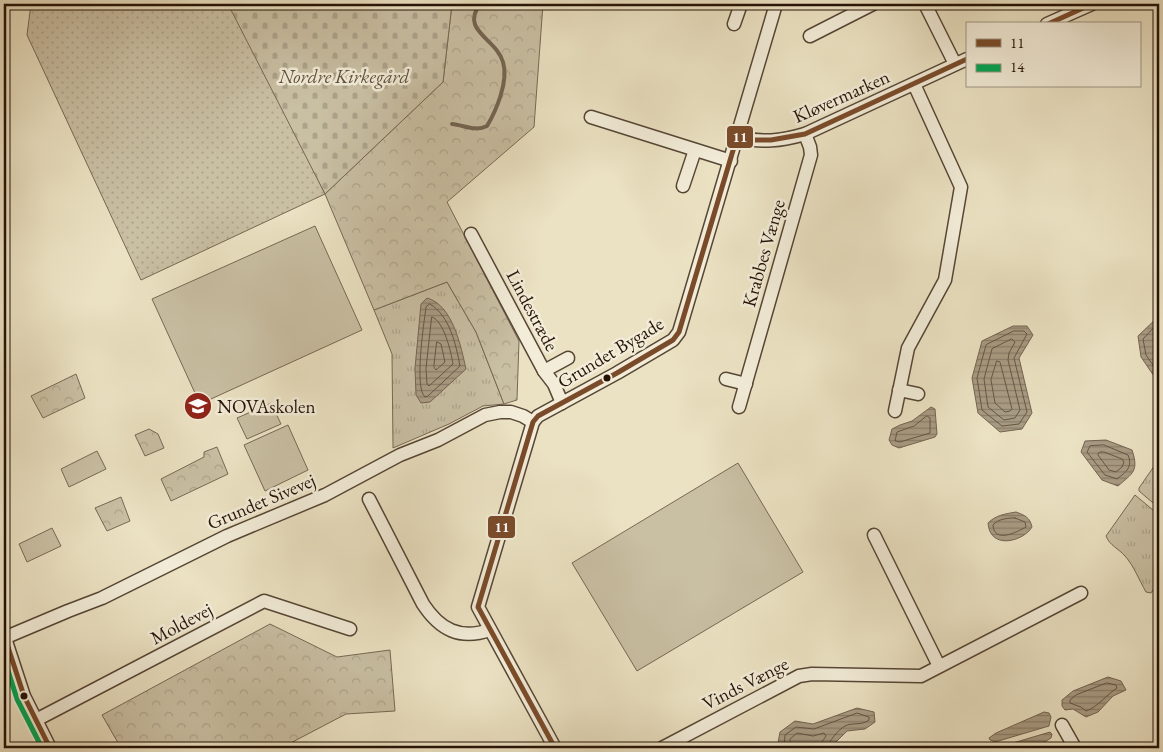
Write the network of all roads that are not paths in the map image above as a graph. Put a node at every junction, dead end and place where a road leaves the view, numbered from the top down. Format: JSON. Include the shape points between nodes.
{"nodes":[{"id":1,"x":740,"y":4,"type":"edge"},
{"id":2,"x":776,"y":4,"type":"edge"},
{"id":3,"x":873,"y":4,"type":"edge"},
{"id":4,"x":925,"y":4,"type":"edge"},
{"id":5,"x":1092,"y":4,"type":"edge"},
{"id":6,"x":1052,"y":22,"type":"edge"},
{"id":7,"x":734,"y":24,"type":"dead end"},
{"id":8,"x":810,"y":36,"type":"dead end"},
{"id":9,"x":966,"y":59,"type":"edge"},
{"id":10,"x":955,"y":64,"type":"junction"},
{"id":11,"x":914,"y":84,"type":"junction"},
{"id":12,"x":591,"y":117,"type":"dead end"},
{"id":13,"x":805,"y":134,"type":"junction"},
{"id":14,"x":737,"y":137,"type":"junction"},
{"id":15,"x":695,"y":150,"type":"junction"},
{"id":16,"x":730,"y":161,"type":"junction"},
{"id":17,"x":683,"y":186,"type":"dead end"},
{"id":18,"x":470,"y":234,"type":"dead end"},
{"id":19,"x":568,"y":358,"type":"dead end"},
{"id":20,"x":544,"y":370,"type":"junction"},
{"id":21,"x":726,"y":379,"type":"dead end"},
{"id":22,"x":746,"y":384,"type":"junction"},
{"id":23,"x":899,"y":390,"type":"junction"},
{"id":24,"x":918,"y":394,"type":"dead end"},
{"id":25,"x":562,"y":403,"type":"junction"},
{"id":26,"x":739,"y":407,"type":"dead end"},
{"id":27,"x":895,"y":410,"type":"dead end"},
{"id":28,"x":533,"y":422,"type":"junction"},
{"id":29,"x":369,"y":499,"type":"dead end"},
{"id":30,"x":874,"y":535,"type":"dead end"},
{"id":31,"x":1081,"y":593,"type":"dead end"},
{"id":32,"x":350,"y":629,"type":"dead end"},
{"id":33,"x":490,"y":630,"type":"junction"},
{"id":34,"x":4,"y":637,"type":"edge"},
{"id":35,"x":939,"y":666,"type":"junction"},
{"id":36,"x":36,"y":720,"type":"junction"},
{"id":37,"x":1062,"y":725,"type":"dead end"},
{"id":38,"x":50,"y":748,"type":"edge"},
{"id":39,"x":555,"y":748,"type":"edge"},
{"id":40,"x":662,"y":748,"type":"edge"},
{"id":41,"x":1075,"y":748,"type":"edge"}],
"edges":[{"from":1,"to":7,"type":"street"},
{"from":2,"to":14,"type":"street","name":"Grundet Bygade"},
{"from":3,"to":8,"type":"street"},
{"from":4,"to":10,"type":"street"},
{"from":5,"to":6,"type":"street"},
{"from":9,"to":10,"type":"street","name":"Kløvermarken"},
{"from":10,"to":11,"type":"street","name":"Kløvermarken"},
{"from":11,"to":13,"type":"street","name":"Kløvermarken"},
{"from":11,"to":23,"type":"street","via":[[961,187],[945,280],[908,348]]},
{"from":12,"to":15,"type":"street"},
{"from":13,"to":14,"type":"street","name":"Kløvermarken","via":[[767,142]]},
{"from":13,"to":22,"type":"street","name":"Krabbes Vænge","via":[[811,155]]},
{"from":14,"to":16,"type":"street","name":"Grundet Bygade"},
{"from":15,"to":16,"type":"street"},
{"from":15,"to":17,"type":"street"},
{"from":16,"to":25,"type":"street","name":"Grundet Bygade","via":[[679,332],[673,340]]},
{"from":18,"to":20,"type":"street","name":"Lindestræde"},
{"from":19,"to":20,"type":"street","name":"Grundet Bygade"},
{"from":20,"to":25,"type":"street","name":"Lindestræde"},
{"from":21,"to":22,"type":"street"},
{"from":22,"to":26,"type":"street","name":"Krabbes Vænge"},
{"from":23,"to":24,"type":"street"},
{"from":23,"to":27,"type":"street"},
{"from":25,"to":28,"type":"street","name":"Grundet Bygade"},
{"from":28,"to":33,"type":"street","via":[[478,607]]},
{"from":28,"to":34,"type":"street","name":"Grundet Sivevej","via":[[511,412],[486,415],[325,495],[227,536],[102,598]]},
{"from":29,"to":33,"type":"street","via":[[432,618],[454,632],[468,634]]},
{"from":30,"to":35,"type":"street"},
{"from":31,"to":35,"type":"street","name":"Vinds Vænge"},
{"from":32,"to":36,"type":"street","name":"Moldevej","via":[[264,601]]},
{"from":33,"to":39,"type":"street"},
{"from":34,"to":36,"type":"street"},
{"from":35,"to":40,"type":"street","name":"Vinds Vænge","via":[[921,676],[910,677],[798,676]]},
{"from":36,"to":38,"type":"street"},
{"from":37,"to":41,"type":"street"}]}
